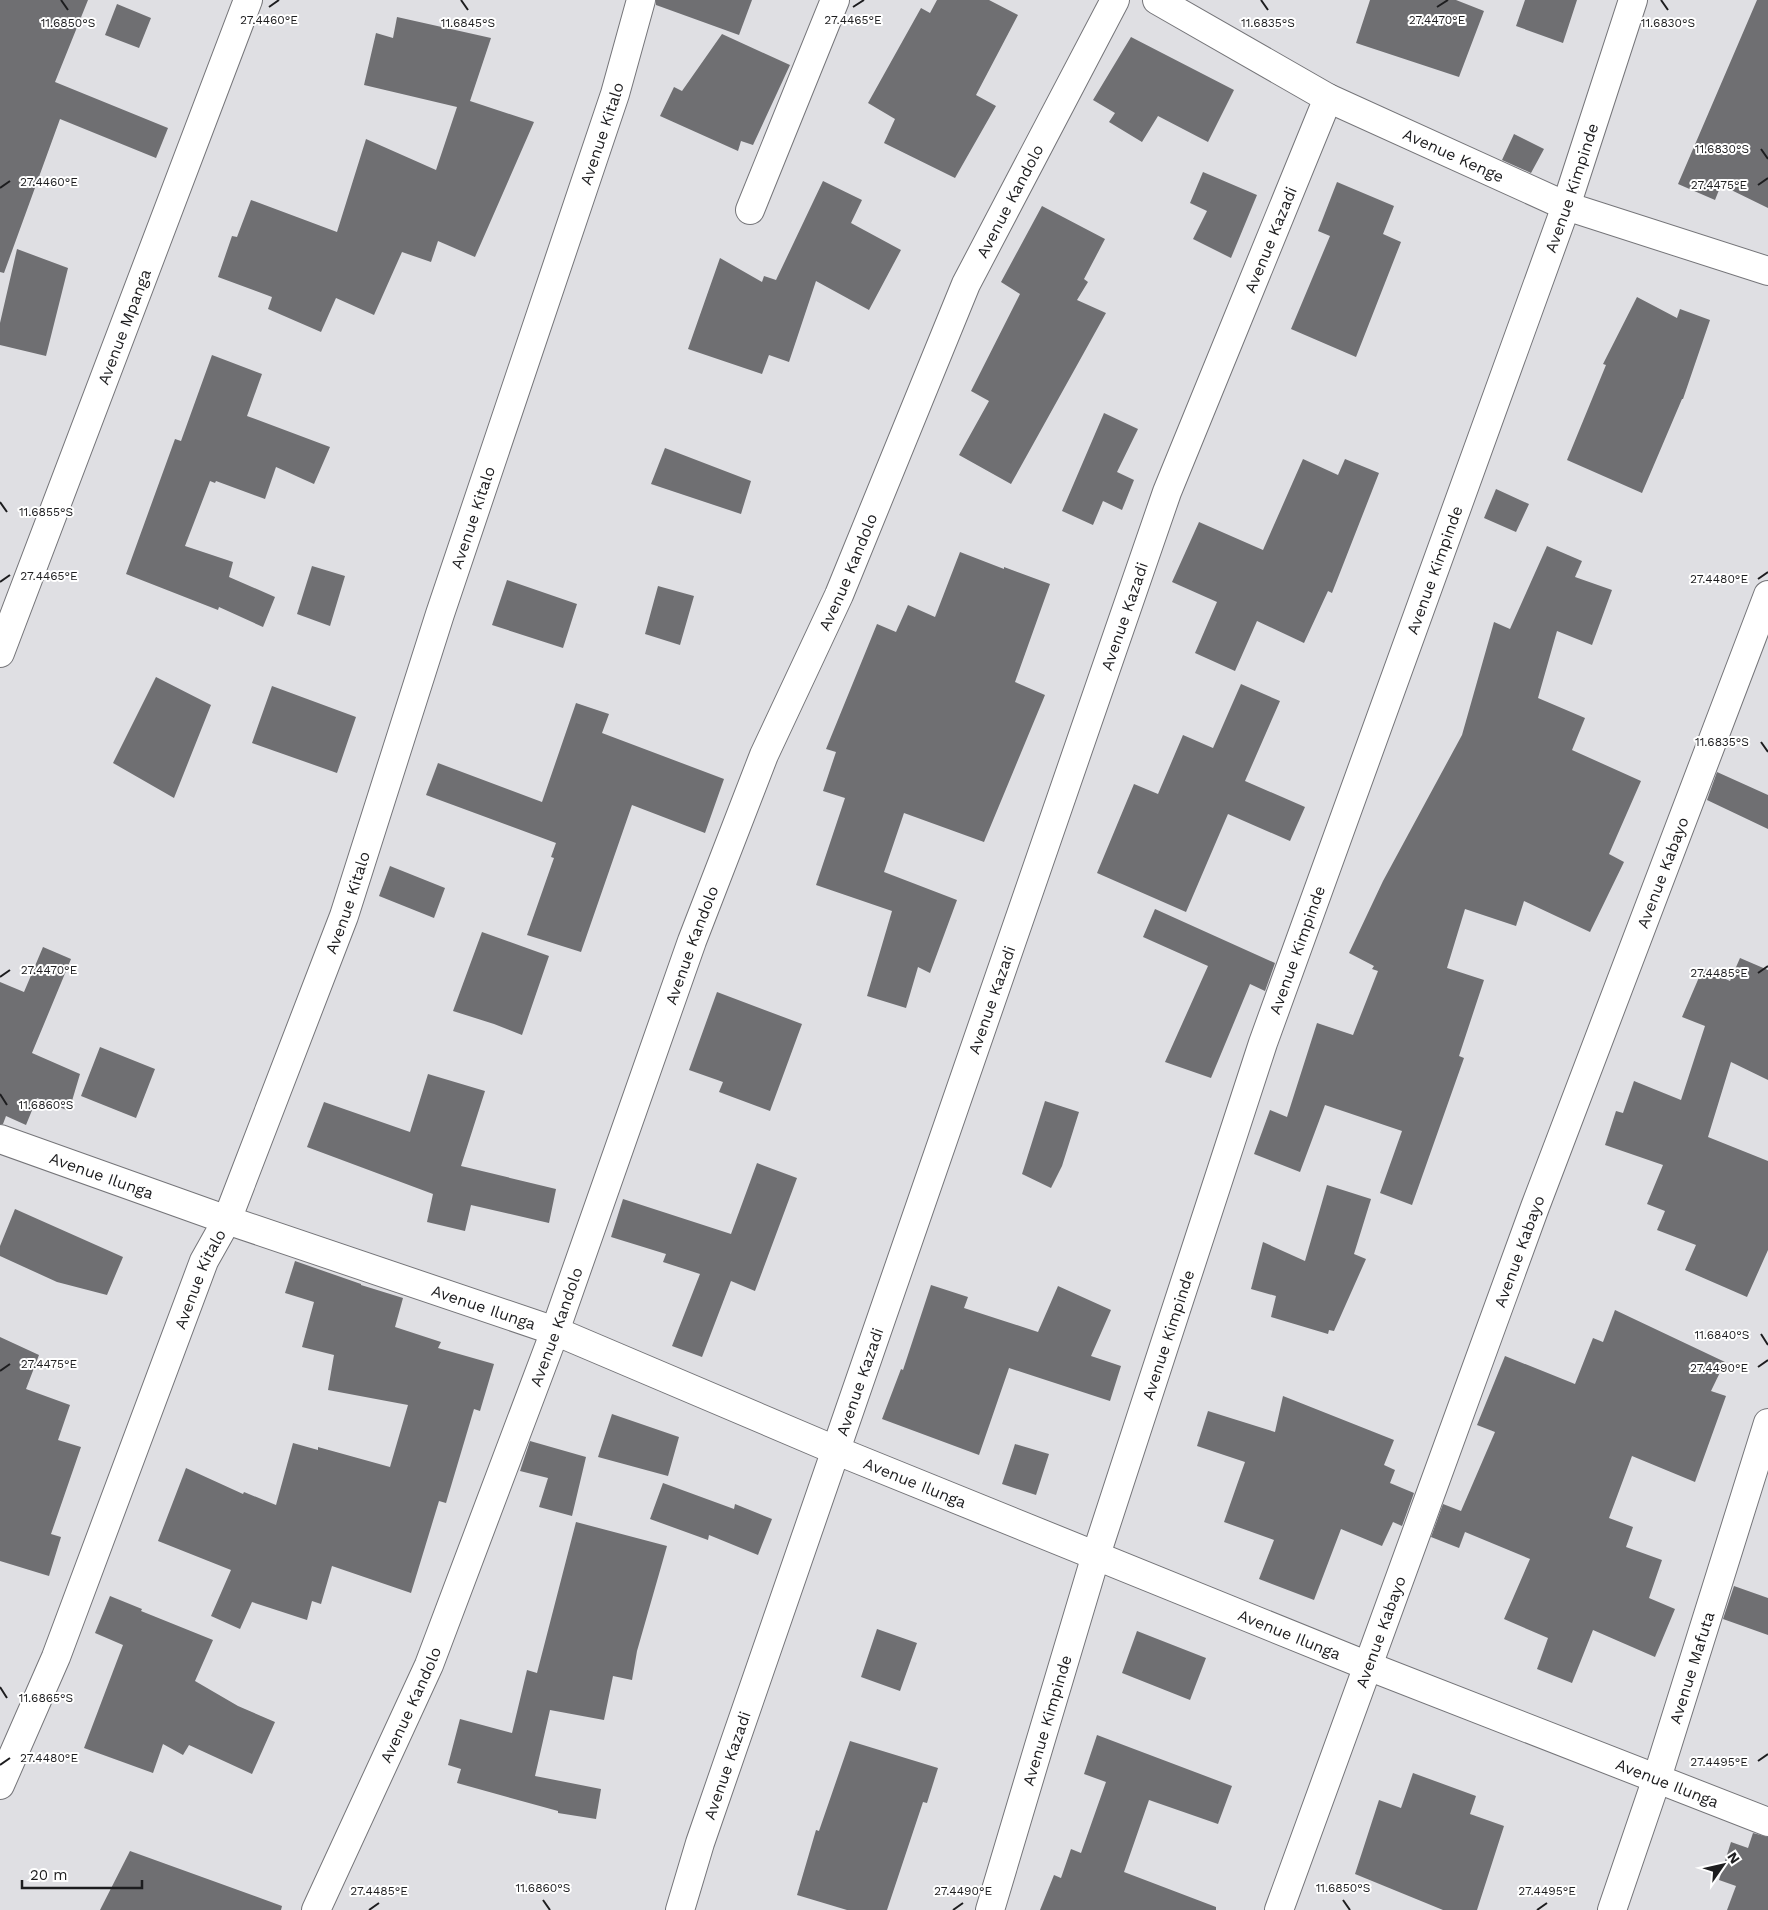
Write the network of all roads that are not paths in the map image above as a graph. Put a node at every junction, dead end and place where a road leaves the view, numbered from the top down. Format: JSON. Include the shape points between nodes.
{"nodes":[{"id":1,"x":248,"y":0,"type":"edge"},
{"id":2,"x":641,"y":0,"type":"edge"},
{"id":3,"x":835,"y":0,"type":"edge"},
{"id":4,"x":1115,"y":0,"type":"edge"},
{"id":5,"x":1157,"y":0,"type":"edge"},
{"id":6,"x":1633,"y":0,"type":"edge"},
{"id":7,"x":1328,"y":98,"type":"junction"},
{"id":8,"x":1566,"y":206,"type":"junction"},
{"id":9,"x":750,"y":210,"type":"dead end"},
{"id":10,"x":1768,"y":271,"type":"edge"},
{"id":11,"x":1768,"y":595,"type":"edge"},
{"id":12,"x":0,"y":653,"type":"edge"},
{"id":13,"x":0,"y":1139,"type":"edge"},
{"id":14,"x":227,"y":1220,"type":"junction"},
{"id":15,"x":555,"y":1331,"type":"junction"},
{"id":16,"x":1768,"y":1424,"type":"edge"},
{"id":17,"x":835,"y":1450,"type":"junction"},
{"id":18,"x":1096,"y":1555,"type":"junction"},
{"id":19,"x":1368,"y":1666,"type":"junction"},
{"id":20,"x":1658,"y":1778,"type":"junction"},
{"id":21,"x":0,"y":1785,"type":"edge"},
{"id":22,"x":1768,"y":1822,"type":"edge"},
{"id":23,"x":316,"y":1910,"type":"edge"},
{"id":24,"x":680,"y":1910,"type":"edge"},
{"id":25,"x":990,"y":1910,"type":"edge"},
{"id":26,"x":1279,"y":1910,"type":"edge"},
{"id":27,"x":1612,"y":1910,"type":"edge"}],
"edges":[{"from":1,"to":12,"type":"street","name":"Avenue Mpanga"},
{"from":2,"to":14,"type":"street","name":"Avenue Kitalo","via":[[615,94],[440,614],[344,916]]},
{"from":3,"to":9,"type":"street"},
{"from":4,"to":15,"type":"street","name":"Avenue Kandolo","via":[[966,284],[839,595],[764,755],[692,941]]},
{"from":5,"to":7,"type":"street","name":"Avenue Kenge"},
{"from":6,"to":8,"type":"street","name":"Avenue Kimpinde"},
{"from":7,"to":8,"type":"street","name":"Avenue Kenge"},
{"from":7,"to":17,"type":"street","name":"Avenue Kazadi","via":[[1167,492]]},
{"from":8,"to":10,"type":"street","name":"Avenue Kenge"},
{"from":8,"to":18,"type":"street","name":"Avenue Kimpinde","via":[[1263,1043]]},
{"from":11,"to":19,"type":"street","name":"Avenue Kabayo","via":[[1535,1207]]},
{"from":13,"to":14,"type":"street","name":"Avenue Ilunga"},
{"from":14,"to":15,"type":"street","name":"Avenue Ilunga"},
{"from":14,"to":21,"type":"street","name":"Avenue Kitalo","via":[[204,1261],[56,1657]]},
{"from":15,"to":17,"type":"street","name":"Avenue Ilunga"},
{"from":15,"to":23,"type":"street","name":"Avenue Kandolo","via":[[429,1665]]},
{"from":16,"to":20,"type":"street","name":"Avenue Mafuta"},
{"from":17,"to":18,"type":"street","name":"Avenue Ilunga"},
{"from":17,"to":24,"type":"street","name":"Avenue Kazadi"},
{"from":18,"to":19,"type":"street","name":"Avenue Ilunga"},
{"from":18,"to":25,"type":"street","name":"Avenue Kimpinde"},
{"from":19,"to":20,"type":"street","name":"Avenue Ilunga"},
{"from":19,"to":26,"type":"street","name":"Avenue Kabayo"},
{"from":20,"to":22,"type":"street","name":"Avenue Ilunga"},
{"from":20,"to":27,"type":"street","name":"Avenue Mafuta"}]}
